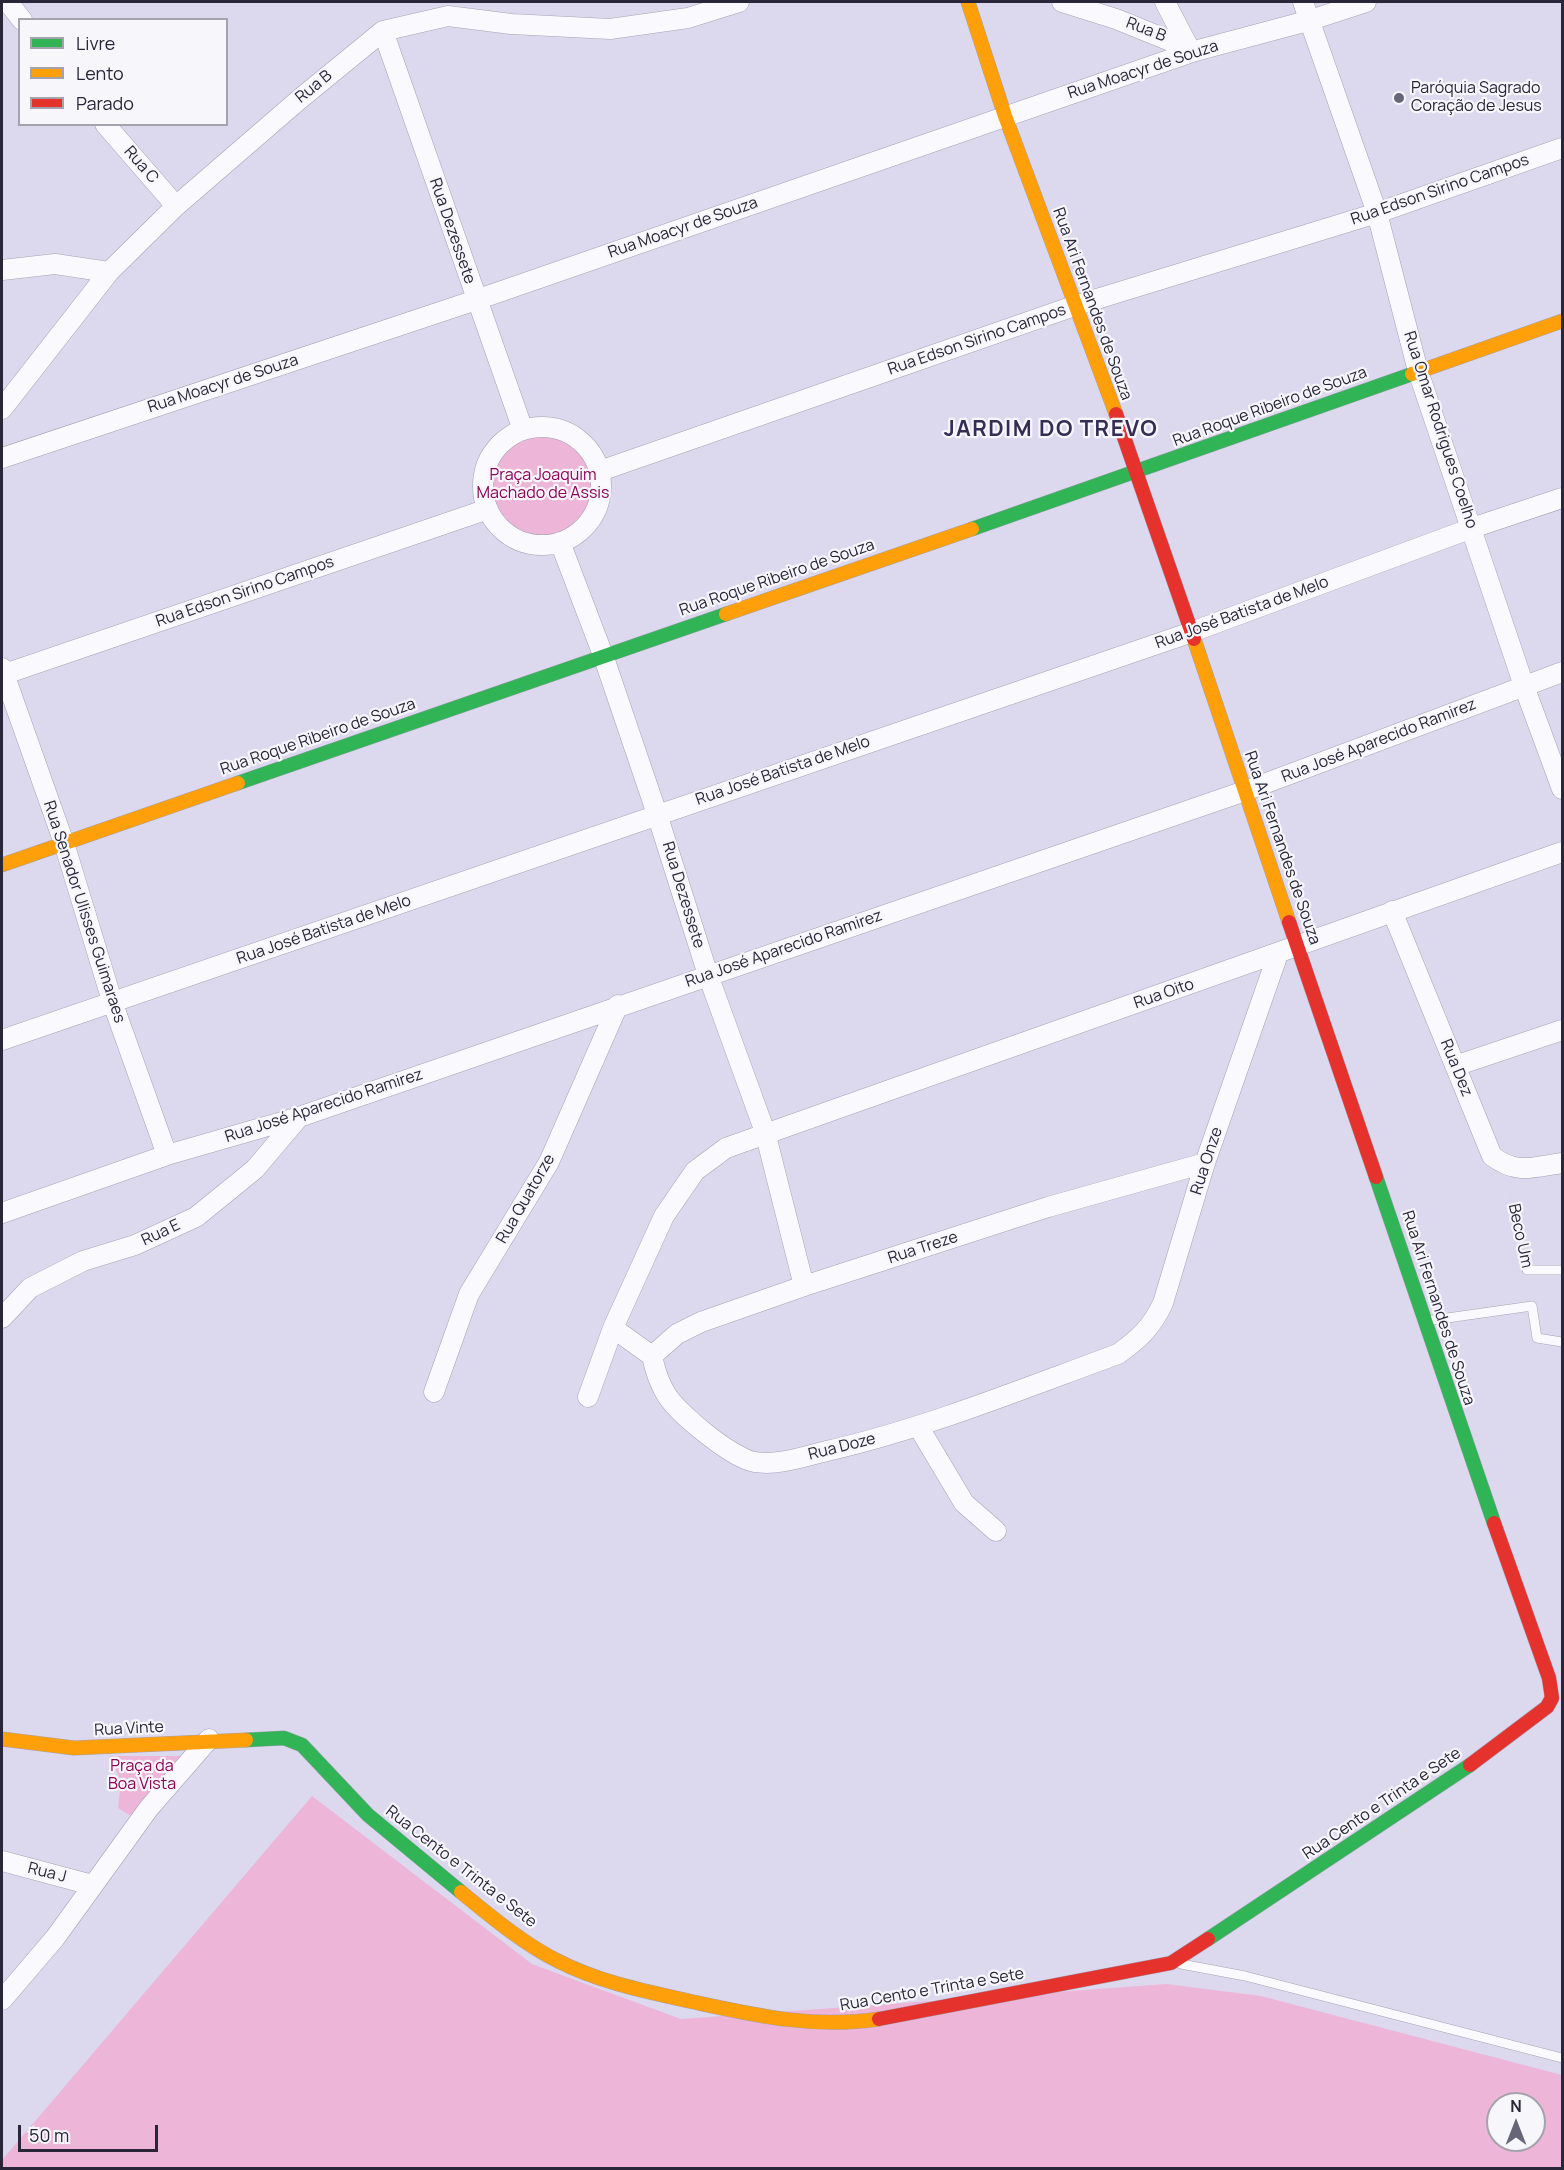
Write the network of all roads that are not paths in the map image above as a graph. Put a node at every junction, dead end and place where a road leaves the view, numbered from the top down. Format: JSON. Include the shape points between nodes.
{"nodes":[{"id":1,"x":8,"y":2,"type":"edge"},
{"id":2,"x":739,"y":2,"type":"edge"},
{"id":3,"x":968,"y":2,"type":"edge"},
{"id":4,"x":1062,"y":2,"type":"edge"},
{"id":5,"x":1165,"y":2,"type":"edge"},
{"id":6,"x":1303,"y":2,"type":"edge"},
{"id":7,"x":1366,"y":2,"type":"edge"},
{"id":8,"x":20,"y":18,"type":"edge"},
{"id":9,"x":1311,"y":20,"type":"junction"},
{"id":10,"x":383,"y":31,"type":"junction"},
{"id":11,"x":1192,"y":49,"type":"junction"},
{"id":12,"x":1005,"y":116,"type":"junction"},
{"id":13,"x":107,"y":126,"type":"edge"},
{"id":14,"x":1563,"y":147,"type":"edge"},
{"id":15,"x":176,"y":206,"type":"junction"},
{"id":16,"x":1377,"y":213,"type":"junction"},
{"id":17,"x":2,"y":270,"type":"edge"},
{"id":18,"x":109,"y":272,"type":"junction"},
{"id":19,"x":476,"y":300,"type":"junction"},
{"id":20,"x":1074,"y":306,"type":"junction"},
{"id":21,"x":1563,"y":321,"type":"edge"},
{"id":22,"x":1418,"y":371,"type":"junction"},
{"id":23,"x":2,"y":409,"type":"edge"},
{"id":24,"x":523,"y":430,"type":"junction"},
{"id":25,"x":2,"y":458,"type":"edge"},
{"id":26,"x":600,"y":471,"type":"junction"},
{"id":27,"x":1137,"y":472,"type":"junction"},
{"id":28,"x":1563,"y":498,"type":"edge"},
{"id":29,"x":488,"y":509,"type":"junction"},
{"id":30,"x":1473,"y":528,"type":"junction"},
{"id":31,"x":560,"y":542,"type":"junction"},
{"id":32,"x":1189,"y":633,"type":"junction"},
{"id":33,"x":603,"y":655,"type":"junction"},
{"id":34,"x":2,"y":672,"type":"edge"},
{"id":35,"x":1563,"y":672,"type":"edge"},
{"id":36,"x":1524,"y":686,"type":"junction"},
{"id":37,"x":1563,"y":789,"type":"edge"},
{"id":38,"x":1245,"y":791,"type":"junction"},
{"id":39,"x":657,"y":814,"type":"junction"},
{"id":40,"x":64,"y":843,"type":"junction"},
{"id":41,"x":1563,"y":852,"type":"edge"},
{"id":42,"x":2,"y":865,"type":"edge"},
{"id":43,"x":1392,"y":911,"type":"junction"},
{"id":44,"x":1299,"y":946,"type":"junction"},
{"id":45,"x":1278,"y":954,"type":"junction"},
{"id":46,"x":708,"y":975,"type":"junction"},
{"id":47,"x":113,"y":1004,"type":"junction"},
{"id":48,"x":618,"y":1005,"type":"junction"},
{"id":49,"x":1563,"y":1030,"type":"edge"},
{"id":50,"x":2,"y":1040,"type":"edge"},
{"id":51,"x":1455,"y":1066,"type":"junction"},
{"id":52,"x":299,"y":1117,"type":"junction"},
{"id":53,"x":765,"y":1132,"type":"junction"},
{"id":54,"x":167,"y":1155,"type":"junction"},
{"id":55,"x":1205,"y":1163,"type":"junction"},
{"id":56,"x":1563,"y":1163,"type":"edge"},
{"id":57,"x":2,"y":1213,"type":"edge"},
{"id":58,"x":1527,"y":1270,"type":"road end"},
{"id":59,"x":1563,"y":1270,"type":"edge"},
{"id":60,"x":804,"y":1286,"type":"junction"},
{"id":61,"x":2,"y":1318,"type":"edge"},
{"id":62,"x":1426,"y":1321,"type":"junction"},
{"id":63,"x":613,"y":1328,"type":"junction"},
{"id":64,"x":1563,"y":1342,"type":"edge"},
{"id":65,"x":1118,"y":1354,"type":"joint"},
{"id":66,"x":652,"y":1356,"type":"junction"},
{"id":67,"x":434,"y":1392,"type":"dead end"},
{"id":68,"x":588,"y":1397,"type":"dead end"},
{"id":69,"x":918,"y":1426,"type":"junction"},
{"id":70,"x":996,"y":1531,"type":"dead end"},
{"id":71,"x":1563,"y":1698,"type":"edge"},
{"id":72,"x":1547,"y":1707,"type":"junction"},
{"id":73,"x":260,"y":1738,"type":"joint"},
{"id":74,"x":2,"y":1739,"type":"edge"},
{"id":75,"x":209,"y":1739,"type":"junction"},
{"id":76,"x":2,"y":1862,"type":"edge"},
{"id":77,"x":92,"y":1884,"type":"junction"},
{"id":78,"x":1171,"y":1963,"type":"junction"},
{"id":79,"x":2,"y":2000,"type":"edge"},
{"id":80,"x":1563,"y":2058,"type":"edge"}],
"edges":[{"from":1,"to":8,"type":"street"},
{"from":2,"to":10,"type":"street","name":"Rua B","via":[[688,18],[610,29],[448,16]]},
{"from":3,"to":12,"type":"street","name":"Rua Ari Fernandes de Souza"},
{"from":4,"to":11,"type":"street","name":"Rua B"},
{"from":5,"to":11,"type":"street"},
{"from":6,"to":9,"type":"street","name":"Rua Omar Rodrigues Coelho"},
{"from":7,"to":9,"type":"street","name":"Rua Moacyr de Souza"},
{"from":9,"to":11,"type":"street","name":"Rua Moacyr de Souza"},
{"from":9,"to":16,"type":"street","name":"Rua Omar Rodrigues Coelho"},
{"from":10,"to":15,"type":"street","name":"Rua B"},
{"from":10,"to":19,"type":"street","name":"Rua Dezessete"},
{"from":11,"to":12,"type":"street","name":"Rua Moacyr de Souza"},
{"from":12,"to":19,"type":"street","name":"Rua Moacyr de Souza"},
{"from":12,"to":20,"type":"street","name":"Rua Ari Fernandes de Souza"},
{"from":13,"to":15,"type":"street","name":"Rua C"},
{"from":14,"to":16,"type":"street","name":"Rua Edson Sirino Campos"},
{"from":15,"to":18,"type":"street","name":"Rua B"},
{"from":16,"to":20,"type":"street","name":"Rua Edson Sirino Campos"},
{"from":16,"to":22,"type":"street","name":"Rua Omar Rodrigues Coelho"},
{"from":17,"to":18,"type":"street","via":[[55,264]]},
{"from":18,"to":23,"type":"street","name":"Rua B"},
{"from":19,"to":24,"type":"street","name":"Rua Dezessete"},
{"from":19,"to":25,"type":"street","name":"Rua Moacyr de Souza"},
{"from":20,"to":26,"type":"street","name":"Rua Edson Sirino Campos"},
{"from":20,"to":27,"type":"street","name":"Rua Ari Fernandes de Souza"},
{"from":21,"to":22,"type":"street","name":"Rua Roque Ribeiro de Souza"},
{"from":22,"to":27,"type":"street","name":"Rua Roque Ribeiro de Souza"},
{"from":22,"to":30,"type":"street","name":"Rua Omar Rodrigues Coelho"},
{"from":24,"to":26,"type":"street","via":[[561,430],[579,439],[592,453]]},
{"from":24,"to":29,"type":"street","via":[[506,439],[493,453],[485,471],[483,490]]},
{"from":26,"to":31,"type":"street","via":[[601,489],[594,514],[576,534]]},
{"from":27,"to":32,"type":"street","name":"Rua Ari Fernandes de Souza"},
{"from":27,"to":33,"type":"street","name":"Rua Roque Ribeiro de Souza"},
{"from":28,"to":30,"type":"street","name":"Rua José Batista de Melo"},
{"from":29,"to":31,"type":"street","via":[[510,535],[543,545]]},
{"from":29,"to":34,"type":"street","name":"Rua Edson Sirino Campos"},
{"from":30,"to":32,"type":"street","name":"Rua José Batista de Melo"},
{"from":30,"to":36,"type":"street","name":"Rua Omar Rodrigues Coelho"},
{"from":31,"to":33,"type":"street","name":"Rua Dezessete"},
{"from":32,"to":38,"type":"street","name":"Rua Ari Fernandes de Souza"},
{"from":32,"to":39,"type":"street","name":"Rua José Batista de Melo"},
{"from":33,"to":39,"type":"street","name":"Rua Dezessete"},
{"from":33,"to":40,"type":"street","name":"Rua Roque Ribeiro de Souza"},
{"from":34,"to":40,"type":"street","name":"Rua Senador Ulisses Guimaraes"},
{"from":35,"to":36,"type":"street","name":"Rua José Aparecido Ramirez"},
{"from":36,"to":37,"type":"street","name":"Rua Omar Rodrigues Coelho"},
{"from":36,"to":38,"type":"street","name":"Rua José Aparecido Ramirez"},
{"from":38,"to":44,"type":"street","name":"Rua Ari Fernandes de Souza"},
{"from":38,"to":46,"type":"street","name":"Rua José Aparecido Ramirez"},
{"from":39,"to":46,"type":"street","name":"Rua Dezessete"},
{"from":39,"to":47,"type":"street","name":"Rua José Batista de Melo"},
{"from":40,"to":42,"type":"street","name":"Rua Roque Ribeiro de Souza"},
{"from":40,"to":47,"type":"street","name":"Rua Senador Ulisses Guimaraes"},
{"from":41,"to":43,"type":"street","name":"Rua Oito"},
{"from":43,"to":44,"type":"street","name":"Rua Oito"},
{"from":43,"to":51,"type":"street","name":"Rua Dez"},
{"from":44,"to":45,"type":"street","name":"Rua Oito"},
{"from":44,"to":62,"type":"street","name":"Rua Ari Fernandes de Souza"},
{"from":45,"to":53,"type":"street","name":"Rua Oito"},
{"from":45,"to":55,"type":"street","name":"Rua Onze"},
{"from":46,"to":48,"type":"street","name":"Rua José Aparecido Ramirez"},
{"from":46,"to":53,"type":"street","name":"Rua Dezessete"},
{"from":47,"to":50,"type":"street","name":"Rua José Batista de Melo"},
{"from":47,"to":54,"type":"street","name":"Rua Senador Ulisses Guimaraes"},
{"from":48,"to":52,"type":"street","name":"Rua José Aparecido Ramirez"},
{"from":48,"to":67,"type":"street","name":"Rua Quatorze","via":[[549,1162],[469,1294]]},
{"from":49,"to":51,"type":"street"},
{"from":51,"to":56,"type":"street","name":"Rua Dez","via":[[1492,1156],[1516,1170]]},
{"from":52,"to":54,"type":"street","name":"Rua José Aparecido Ramirez"},
{"from":52,"to":61,"type":"street","name":"Rua E","via":[[255,1169],[196,1217],[135,1245],[83,1261],[30,1288]]},
{"from":53,"to":60,"type":"street","name":"Rua Dezessete"},
{"from":53,"to":63,"type":"street","via":[[726,1148],[695,1171],[664,1216]]},
{"from":54,"to":57,"type":"street","name":"Rua José Aparecido Ramirez"},
{"from":55,"to":60,"type":"street","name":"Rua Treze","via":[[1048,1207]]},
{"from":55,"to":65,"type":"street","name":"Rua Onze","via":[[1155,1321],[1142,1337]]},
{"from":58,"to":59,"type":"lane"},
{"from":60,"to":66,"type":"street","name":"Rua Treze","via":[[700,1322],[677,1334]]},
{"from":62,"to":64,"type":"lane","via":[[1532,1306],[1537,1338]]},
{"from":62,"to":72,"type":"street","name":"Rua Ari Fernandes de Souza","via":[[1549,1678],[1552,1698]]},
{"from":63,"to":66,"type":"street"},
{"from":63,"to":68,"type":"street"},
{"from":65,"to":69,"type":"street","name":"Rua Doze"},
{"from":66,"to":69,"type":"street","name":"Rua Doze","via":[[656,1377],[667,1397],[734,1455],[755,1462],[783,1461]]},
{"from":69,"to":70,"type":"street","via":[[964,1503]]},
{"from":71,"to":72,"type":"lane"},
{"from":72,"to":78,"type":"street","name":"Rua Cento e Trinta e Sete","via":[[1445,1784]]},
{"from":73,"to":75,"type":"street","name":"Rua Vinte"},
{"from":73,"to":78,"type":"street","name":"Rua Cento e Trinta e Sete","via":[[284,1737],[302,1745],[368,1815],[555,1960],[591,1977],[648,1992],[749,2014],[844,2024]]},
{"from":74,"to":75,"type":"street","name":"Rua Vinte","via":[[75,1748]]},
{"from":75,"to":77,"type":"street"},
{"from":76,"to":77,"type":"street","name":"Rua J"},
{"from":77,"to":79,"type":"street","via":[[55,1938]]},
{"from":78,"to":80,"type":"lane","via":[[1202,1965]]}]}
